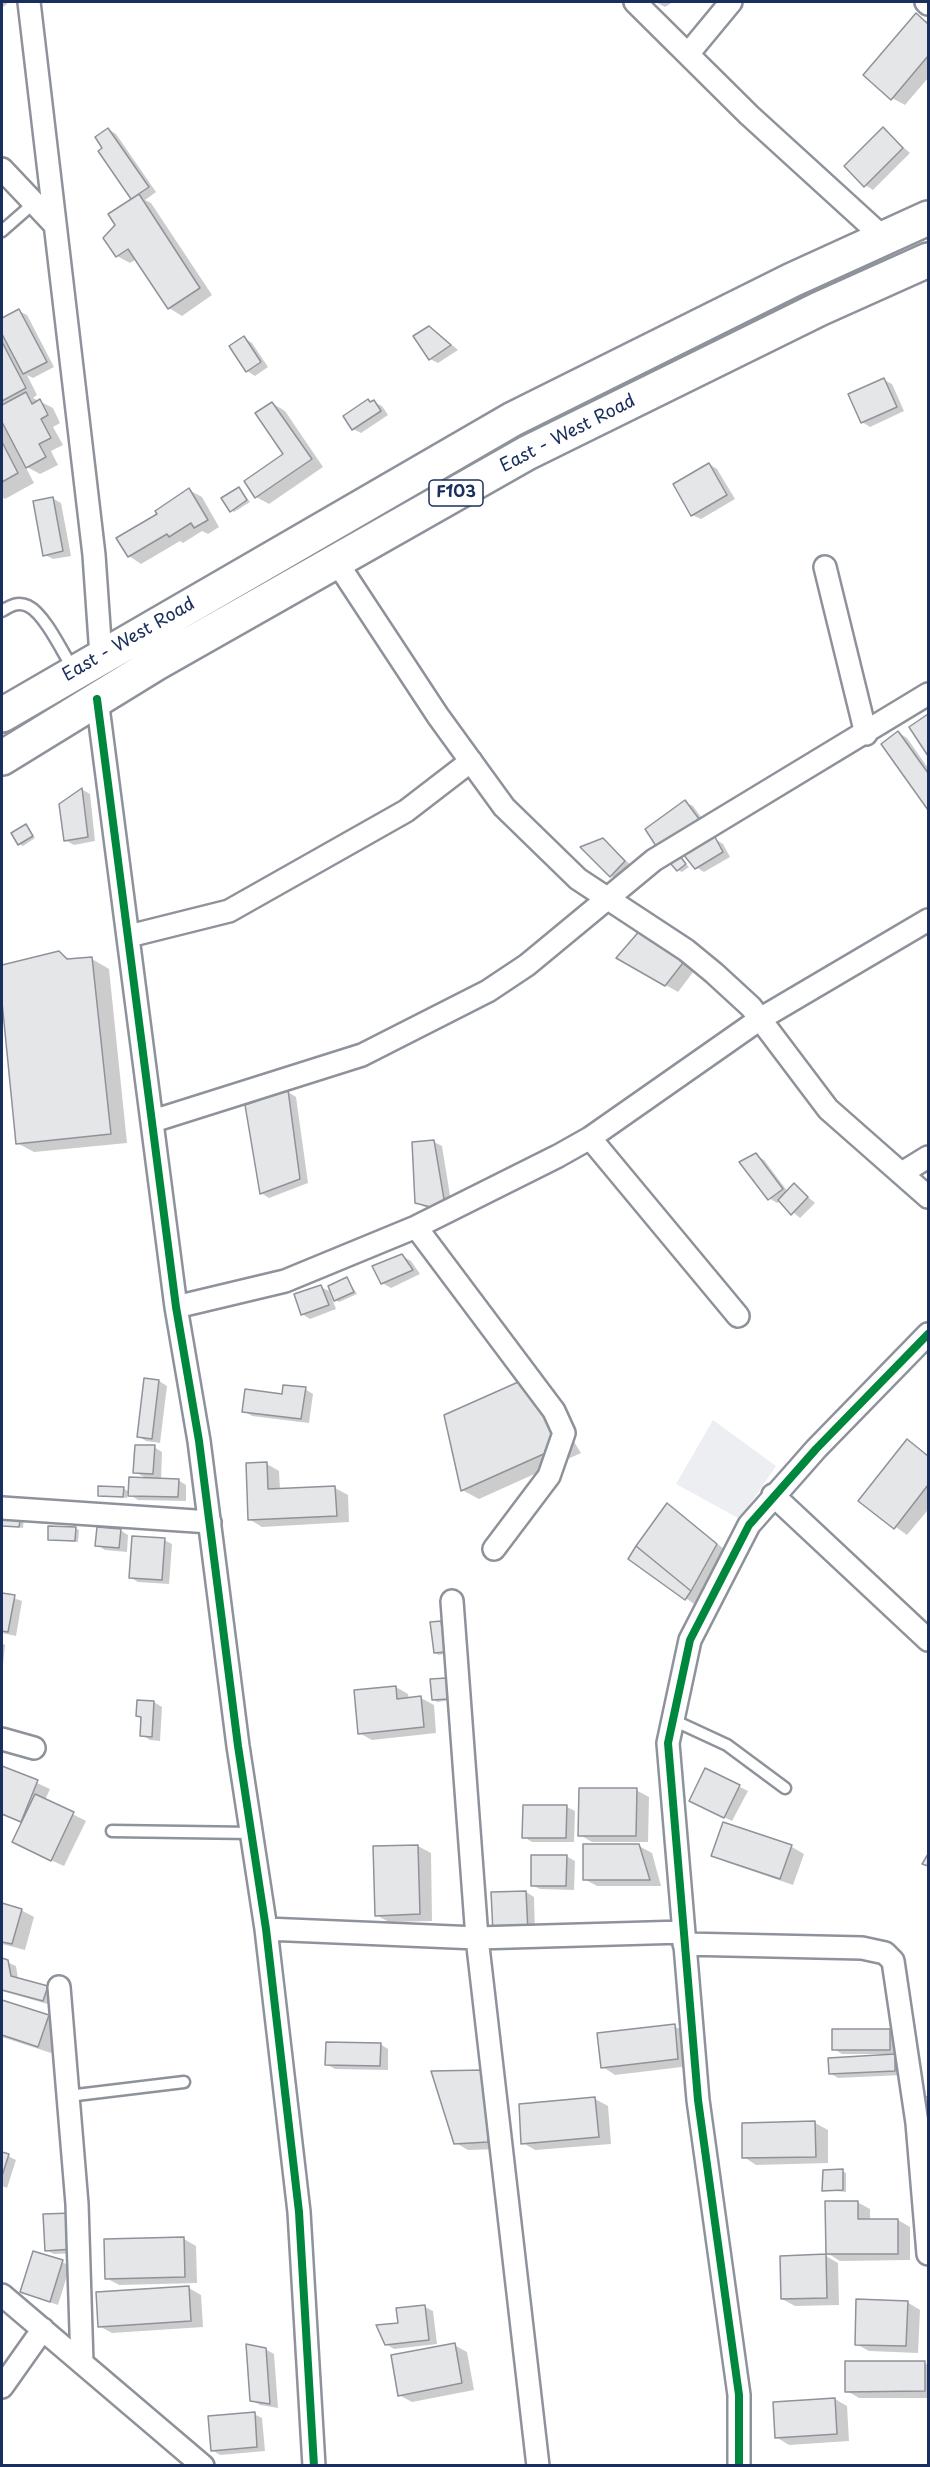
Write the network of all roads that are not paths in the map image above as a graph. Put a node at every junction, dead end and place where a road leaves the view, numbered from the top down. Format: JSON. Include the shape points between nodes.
{"nodes":[{"id":1,"x":29,"y":2,"type":"edge"},
{"id":2,"x":635,"y":2,"type":"edge"},
{"id":3,"x":731,"y":2,"type":"edge"},
{"id":4,"x":688,"y":54,"type":"junction"},
{"id":5,"x":2,"y":169,"type":"edge"},
{"id":6,"x":34,"y":203,"type":"junction"},
{"id":7,"x":928,"y":218,"type":"edge"},
{"id":8,"x":55,"y":225,"type":"junction"},
{"id":9,"x":2,"y":231,"type":"edge"},
{"id":10,"x":885,"y":239,"type":"junction"},
{"id":11,"x":928,"y":260,"type":"edge"},
{"id":12,"x":336,"y":561,"type":"junction"},
{"id":13,"x":825,"y":567,"type":"dead end"},
{"id":14,"x":2,"y":611,"type":"edge"},
{"id":15,"x":88,"y":664,"type":"junction"},
{"id":16,"x":928,"y":694,"type":"edge"},
{"id":17,"x":97,"y":699,"type":"junction"},
{"id":18,"x":2,"y":715,"type":"edge"},
{"id":19,"x":866,"y":734,"type":"junction"},
{"id":20,"x":2,"y":758,"type":"edge"},
{"id":21,"x":471,"y":761,"type":"junction"},
{"id":22,"x":606,"y":898,"type":"junction"},
{"id":23,"x":928,"y":920,"type":"edge"},
{"id":24,"x":129,"y":936,"type":"junction"},
{"id":25,"x":760,"y":1019,"type":"junction"},
{"id":26,"x":153,"y":1121,"type":"junction"},
{"id":27,"x":590,"y":1138,"type":"junction"},
{"id":28,"x":928,"y":1157,"type":"edge"},
{"id":29,"x":902,"y":1173,"type":"junction"},
{"id":30,"x":928,"y":1197,"type":"edge"},
{"id":31,"x":416,"y":1227,"type":"junction"},
{"id":32,"x":176,"y":1307,"type":"junction"},
{"id":33,"x":738,"y":1316,"type":"dead end"},
{"id":34,"x":926,"y":1342,"type":"edge"},
{"id":35,"x":773,"y":1495,"type":"junction"},
{"id":36,"x":2,"y":1508,"type":"edge"},
{"id":37,"x":210,"y":1522,"type":"junction"},
{"id":38,"x":494,"y":1549,"type":"dead end"},
{"id":39,"x":452,"y":1601,"type":"dead end"},
{"id":40,"x":928,"y":1640,"type":"edge"},
{"id":41,"x":673,"y":1720,"type":"junction"},
{"id":42,"x":2,"y":1739,"type":"edge"},
{"id":43,"x":34,"y":1748,"type":"dead end"},
{"id":44,"x":785,"y":1788,"type":"dead end"},
{"id":45,"x":112,"y":1831,"type":"dead end"},
{"id":46,"x":252,"y":1833,"type":"junction"},
{"id":47,"x":266,"y":1929,"type":"junction"},
{"id":48,"x":477,"y":1938,"type":"junction"},
{"id":49,"x":683,"y":1938,"type":"junction"},
{"id":50,"x":60,"y":1987,"type":"dead end"},
{"id":51,"x":184,"y":2082,"type":"dead end"},
{"id":52,"x":68,"y":2096,"type":"junction"},
{"id":53,"x":928,"y":2254,"type":"edge"},
{"id":54,"x":2,"y":2295,"type":"edge"},
{"id":55,"x":43,"y":2329,"type":"junction"},
{"id":56,"x":82,"y":2363,"type":"junction"},
{"id":57,"x":2,"y":2387,"type":"edge"},
{"id":58,"x":203,"y":2466,"type":"edge"},
{"id":59,"x":314,"y":2466,"type":"edge"},
{"id":60,"x":538,"y":2466,"type":"edge"},
{"id":61,"x":739,"y":2466,"type":"edge"}],
"edges":[{"from":1,"to":8,"type":"street"},
{"from":2,"to":4,"type":"street"},
{"from":3,"to":4,"type":"street"},
{"from":4,"to":10,"type":"street"},
{"from":5,"to":6,"type":"street"},
{"from":6,"to":8,"type":"street"},
{"from":6,"to":9,"type":"lane"},
{"from":7,"to":10,"type":"main road","name":"East - West Road","number":"F103"},
{"from":8,"to":15,"type":"street","via":[[94,555]]},
{"from":10,"to":15,"type":"main road","name":"East - West Road","number":"F103","via":[[792,280],[513,419]]},
{"from":11,"to":12,"type":"main road","name":"East - West Road","number":"F103","via":[[819,309],[527,453]]},
{"from":12,"to":17,"type":"main road","name":"East - West Road","number":"F103"},
{"from":12,"to":21,"type":"street"},
{"from":13,"to":19,"type":"street"},
{"from":14,"to":15,"type":"lane","via":[[13,604],[27,605]]},
{"from":15,"to":18,"type":"main road","name":"East - West Road","number":"F103"},
{"from":16,"to":19,"type":"street"},
{"from":17,"to":20,"type":"main road","name":"East - West Road","number":"F103"},
{"from":17,"to":24,"type":"street"},
{"from":19,"to":22,"type":"street","via":[[654,860]]},
{"from":21,"to":22,"type":"street","via":[[504,807],[578,879]]},
{"from":21,"to":24,"type":"street","via":[[406,811],[229,911]]},
{"from":22,"to":25,"type":"street","via":[[686,950]]},
{"from":22,"to":26,"type":"street","via":[[527,965],[488,992],[362,1055]]},
{"from":23,"to":25,"type":"street"},
{"from":24,"to":26,"type":"street"},
{"from":25,"to":27,"type":"street"},
{"from":25,"to":29,"type":"street","via":[[828,1109]]},
{"from":26,"to":32,"type":"street"},
{"from":27,"to":31,"type":"street"},
{"from":27,"to":33,"type":"street"},
{"from":28,"to":29,"type":"street"},
{"from":29,"to":30,"type":"street"},
{"from":31,"to":32,"type":"street","via":[[285,1281]]},
{"from":31,"to":38,"type":"street","via":[[554,1411],[564,1433],[549,1476]]},
{"from":32,"to":37,"type":"street"},
{"from":34,"to":35,"type":"street"},
{"from":35,"to":40,"type":"street"},
{"from":35,"to":41,"type":"street","via":[[749,1525],[690,1640]]},
{"from":36,"to":37,"type":"street"},
{"from":37,"to":46,"type":"street"},
{"from":39,"to":48,"type":"street"},
{"from":41,"to":44,"type":"lane","via":[[727,1745]]},
{"from":41,"to":49,"type":"street","via":[[668,1743]]},
{"from":42,"to":43,"type":"street"},
{"from":45,"to":46,"type":"lane"},
{"from":46,"to":47,"type":"street"},
{"from":47,"to":48,"type":"street"},
{"from":47,"to":59,"type":"street","via":[[299,2212]]},
{"from":48,"to":49,"type":"street"},
{"from":48,"to":60,"type":"street"},
{"from":49,"to":53,"type":"street","via":[[862,1948],[885,1953],[893,1961],[917,2123]]},
{"from":49,"to":61,"type":"street","via":[[698,2100],[739,2395]]},
{"from":50,"to":52,"type":"street"},
{"from":51,"to":52,"type":"lane"},
{"from":52,"to":56,"type":"street","via":[[77,2204]]},
{"from":54,"to":55,"type":"street"},
{"from":55,"to":56,"type":"street"},
{"from":55,"to":57,"type":"street"},
{"from":56,"to":58,"type":"street"}]}
